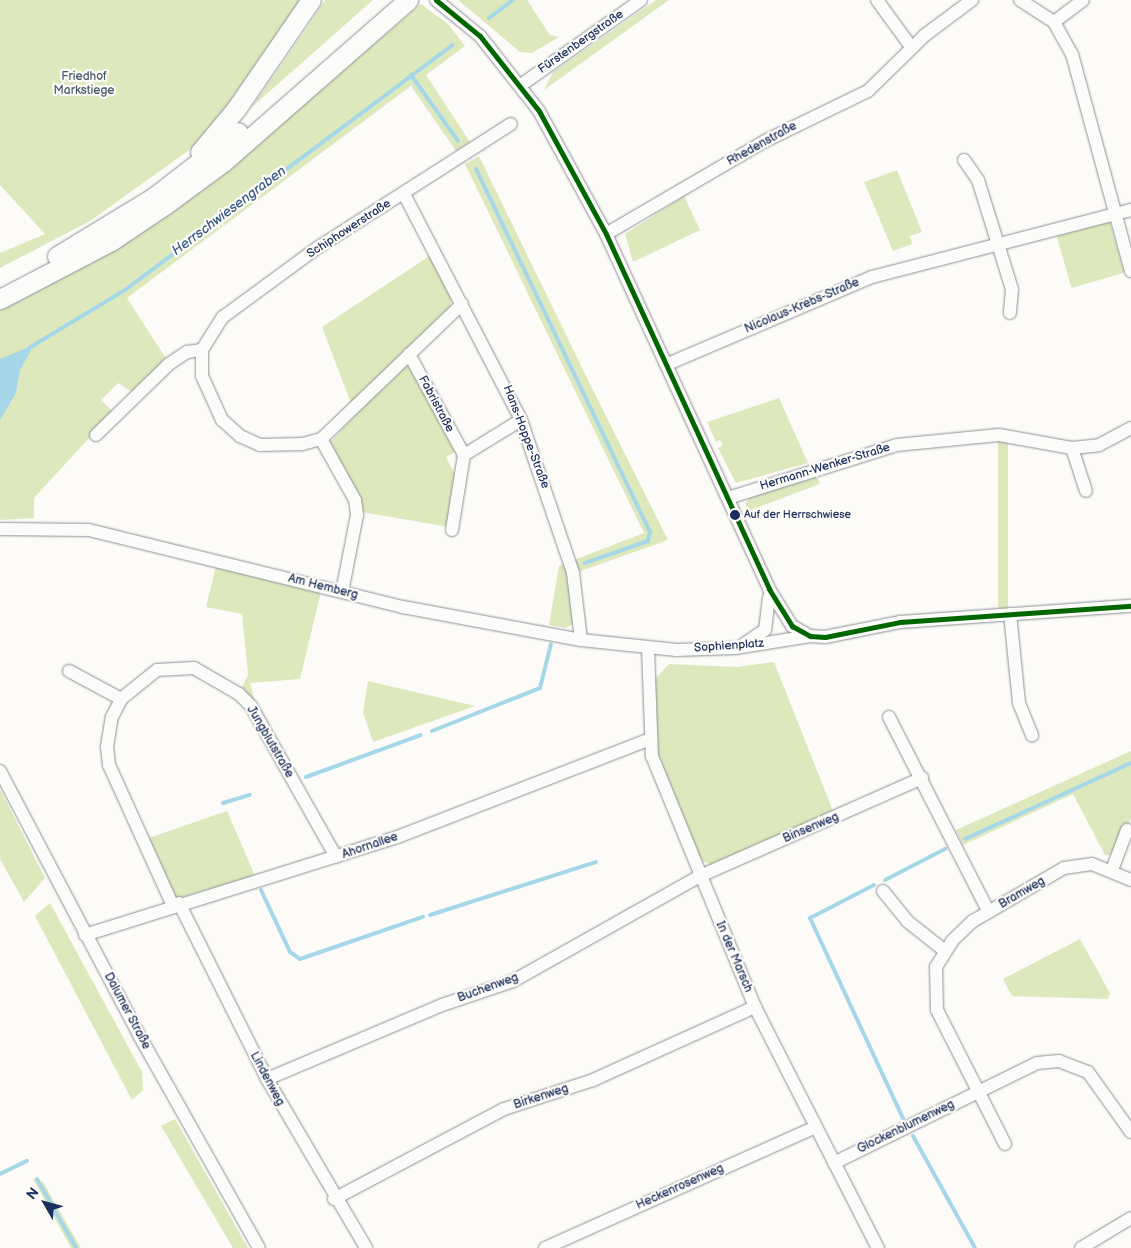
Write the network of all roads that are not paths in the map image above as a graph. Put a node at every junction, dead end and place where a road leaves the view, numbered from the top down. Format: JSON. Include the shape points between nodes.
{"nodes":[{"id":1,"x":311,"y":0,"type":"edge"},
{"id":2,"x":408,"y":0,"type":"edge"},
{"id":3,"x":436,"y":0,"type":"edge"},
{"id":4,"x":642,"y":0,"type":"edge"},
{"id":5,"x":878,"y":0,"type":"edge"},
{"id":6,"x":972,"y":0,"type":"edge"},
{"id":7,"x":1020,"y":0,"type":"edge"},
{"id":8,"x":1083,"y":0,"type":"edge"},
{"id":9,"x":386,"y":8,"type":"edge"},
{"id":10,"x":1054,"y":22,"type":"junction"},
{"id":11,"x":912,"y":48,"type":"junction"},
{"id":12,"x":521,"y":85,"type":"junction"},
{"id":13,"x":511,"y":124,"type":"dead end"},
{"id":14,"x":964,"y":160,"type":"dead end"},
{"id":15,"x":404,"y":194,"type":"junction"},
{"id":16,"x":154,"y":197,"type":"junction"},
{"id":17,"x":1125,"y":211,"type":"edge"},
{"id":18,"x":606,"y":234,"type":"junction"},
{"id":19,"x":998,"y":243,"type":"junction"},
{"id":20,"x":1131,"y":271,"type":"edge"},
{"id":21,"x":0,"y":284,"type":"edge"},
{"id":22,"x":0,"y":299,"type":"edge"},
{"id":23,"x":462,"y":304,"type":"junction"},
{"id":24,"x":1010,"y":313,"type":"dead end"},
{"id":25,"x":202,"y":350,"type":"junction"},
{"id":26,"x":409,"y":354,"type":"junction"},
{"id":27,"x":668,"y":364,"type":"junction"},
{"id":28,"x":521,"y":420,"type":"junction"},
{"id":29,"x":1131,"y":428,"type":"edge"},
{"id":30,"x":96,"y":435,"type":"dead end"},
{"id":31,"x":321,"y":439,"type":"junction"},
{"id":32,"x":1072,"y":448,"type":"junction"},
{"id":33,"x":464,"y":455,"type":"junction"},
{"id":34,"x":1086,"y":491,"type":"dead end"},
{"id":35,"x":728,"y":498,"type":"junction"},
{"id":36,"x":0,"y":529,"type":"edge"},
{"id":37,"x":452,"y":530,"type":"dead end"},
{"id":38,"x":768,"y":590,"type":"junction"},
{"id":39,"x":342,"y":592,"type":"junction"},
{"id":40,"x":1131,"y":606,"type":"edge"},
{"id":41,"x":1010,"y":614,"type":"junction"},
{"id":42,"x":810,"y":636,"type":"junction"},
{"id":43,"x":581,"y":640,"type":"junction"},
{"id":44,"x":648,"y":648,"type":"junction"},
{"id":45,"x":735,"y":648,"type":"junction"},
{"id":46,"x":69,"y":670,"type":"dead end"},
{"id":47,"x":121,"y":699,"type":"junction"},
{"id":48,"x":889,"y":717,"type":"dead end"},
{"id":49,"x":1032,"y":735,"type":"dead end"},
{"id":50,"x":648,"y":740,"type":"junction"},
{"id":51,"x":0,"y":772,"type":"edge"},
{"id":52,"x":922,"y":778,"type":"junction"},
{"id":53,"x":1127,"y":830,"type":"dead end"},
{"id":54,"x":336,"y":858,"type":"junction"},
{"id":55,"x":1112,"y":870,"type":"junction"},
{"id":56,"x":700,"y":876,"type":"junction"},
{"id":57,"x":1131,"y":880,"type":"edge"},
{"id":58,"x":883,"y":891,"type":"dead end"},
{"id":59,"x":176,"y":904,"type":"junction"},
{"id":60,"x":989,"y":912,"type":"junction"},
{"id":61,"x":85,"y":935,"type":"junction"},
{"id":62,"x":945,"y":951,"type":"junction"},
{"id":63,"x":755,"y":1008,"type":"junction"},
{"id":64,"x":266,"y":1079,"type":"junction"},
{"id":65,"x":979,"y":1092,"type":"junction"},
{"id":66,"x":815,"y":1127,"type":"junction"},
{"id":67,"x":1131,"y":1132,"type":"edge"},
{"id":68,"x":1005,"y":1144,"type":"dead end"},
{"id":69,"x":834,"y":1163,"type":"junction"},
{"id":70,"x":334,"y":1199,"type":"junction"},
{"id":71,"x":1131,"y":1218,"type":"edge"},
{"id":72,"x":259,"y":1248,"type":"edge"},
{"id":73,"x":366,"y":1248,"type":"edge"},
{"id":74,"x":545,"y":1248,"type":"edge"},
{"id":75,"x":878,"y":1248,"type":"edge"},
{"id":76,"x":1081,"y":1248,"type":"edge"}],
"edges":[{"from":1,"to":16,"type":"highway","via":[[225,123]]},
{"from":2,"to":9,"type":"highway"},
{"from":3,"to":12,"type":"street","via":[[473,29]]},
{"from":4,"to":12,"type":"street","name":"Fürstenbergstraße"},
{"from":5,"to":11,"type":"street"},
{"from":6,"to":11,"type":"street","name":"Rhedenstraße"},
{"from":7,"to":10,"type":"street"},
{"from":8,"to":10,"type":"street"},
{"from":9,"to":16,"type":"highway","via":[[232,137]]},
{"from":9,"to":22,"type":"highway","via":[[230,156],[111,240]]},
{"from":10,"to":17,"type":"street","via":[[1072,54]]},
{"from":11,"to":18,"type":"street","name":"Rhedenstraße","via":[[868,91],[765,141]]},
{"from":12,"to":18,"type":"street"},
{"from":13,"to":15,"type":"street","name":"Schiphowerstraße"},
{"from":14,"to":19,"type":"street","via":[[978,180]]},
{"from":15,"to":23,"type":"street","name":"Hans-Hoppe-Straße"},
{"from":15,"to":25,"type":"street","name":"Schiphowerstraße","via":[[317,248],[223,317]]},
{"from":16,"to":21,"type":"highway","via":[[41,265]]},
{"from":17,"to":19,"type":"street","name":"Nicolaus-Krebs-Straße"},
{"from":17,"to":20,"type":"street"},
{"from":18,"to":27,"type":"street"},
{"from":19,"to":24,"type":"street","via":[[1012,289]]},
{"from":19,"to":27,"type":"street","name":"Nicolaus-Krebs-Straße","via":[[846,286]]},
{"from":23,"to":26,"type":"street"},
{"from":23,"to":28,"type":"street","name":"Hans-Hoppe-Straße"},
{"from":25,"to":30,"type":"street","via":[[187,352],[170,364]]},
{"from":25,"to":31,"type":"street","via":[[202,376],[209,398],[222,420],[240,436],[260,445],[282,447]]},
{"from":26,"to":31,"type":"street"},
{"from":26,"to":33,"type":"street","name":"Fabristraße"},
{"from":27,"to":35,"type":"street"},
{"from":28,"to":33,"type":"street"},
{"from":28,"to":43,"type":"street","name":"Hans-Hoppe-Straße","via":[[574,573]]},
{"from":29,"to":32,"type":"street","name":"Hermann-Wenker-Straße","via":[[1099,445]]},
{"from":31,"to":39,"type":"street","via":[[355,500],[357,515]]},
{"from":32,"to":34,"type":"street"},
{"from":32,"to":35,"type":"street","name":"Hermann-Wenker-Straße","via":[[999,435],[921,441],[856,455]]},
{"from":33,"to":37,"type":"street"},
{"from":35,"to":38,"type":"street"},
{"from":36,"to":39,"type":"street","name":"Am Hemberg","via":[[89,530]]},
{"from":38,"to":42,"type":"street","via":[[792,626]]},
{"from":38,"to":45,"type":"street","via":[[770,620],[765,630]]},
{"from":39,"to":43,"type":"street","name":"Am Hemberg"},
{"from":40,"to":41,"type":"street","name":"Sophienplatz"},
{"from":41,"to":42,"type":"street","name":"Sophienplatz"},
{"from":41,"to":49,"type":"street","via":[[1019,703]]},
{"from":42,"to":45,"type":"street","name":"Sophienplatz"},
{"from":43,"to":44,"type":"street","name":"Am Hemberg"},
{"from":44,"to":45,"type":"street","name":"Sophienplatz"},
{"from":44,"to":50,"type":"street","name":"In der Marsch"},
{"from":46,"to":47,"type":"street"},
{"from":47,"to":54,"type":"street","name":"Jungblutstraße","via":[[141,680],[173,667],[194,668],[228,684],[251,706]]},
{"from":47,"to":59,"type":"street","name":"Jungblutstraße","via":[[107,733],[109,765]]},
{"from":48,"to":52,"type":"street"},
{"from":50,"to":54,"type":"street","name":"Ahornallee"},
{"from":50,"to":56,"type":"street","name":"In der Marsch"},
{"from":51,"to":61,"type":"street","name":"Dalumer Straße"},
{"from":52,"to":56,"type":"street","name":"Binsenweg"},
{"from":52,"to":60,"type":"street"},
{"from":53,"to":55,"type":"street"},
{"from":54,"to":59,"type":"street","name":"Ahornallee"},
{"from":55,"to":57,"type":"street","name":"Bramweg"},
{"from":55,"to":60,"type":"street","name":"Bramweg","via":[[1092,864],[1064,868]]},
{"from":56,"to":63,"type":"street","name":"In der Marsch"},
{"from":56,"to":64,"type":"street","name":"Buchenweg","via":[[513,981],[442,1005]]},
{"from":58,"to":62,"type":"street","via":[[907,921]]},
{"from":59,"to":61,"type":"street","name":"Ahornallee"},
{"from":59,"to":64,"type":"street","name":"Lindenweg"},
{"from":60,"to":62,"type":"street","name":"Bramweg","via":[[961,930]]},
{"from":61,"to":72,"type":"street","name":"Dalumer Straße"},
{"from":62,"to":65,"type":"street","name":"Bramweg","via":[[936,967],[933,996]]},
{"from":63,"to":66,"type":"street","name":"In der Marsch"},
{"from":63,"to":70,"type":"street","name":"Birkenweg","via":[[594,1080],[504,1109]]},
{"from":64,"to":70,"type":"street","name":"Lindenweg"},
{"from":65,"to":67,"type":"street","name":"Glockenblumenweg","via":[[1037,1062],[1059,1061],[1095,1079]]},
{"from":65,"to":68,"type":"street"},
{"from":65,"to":69,"type":"street","name":"Glockenblumenweg"},
{"from":66,"to":69,"type":"street","name":"In der Marsch"},
{"from":66,"to":74,"type":"street","name":"Heckenrosenweg"},
{"from":69,"to":75,"type":"street","name":"In der Marsch"},
{"from":70,"to":73,"type":"street","name":"Lindenweg"},
{"from":71,"to":76,"type":"street"}]}
